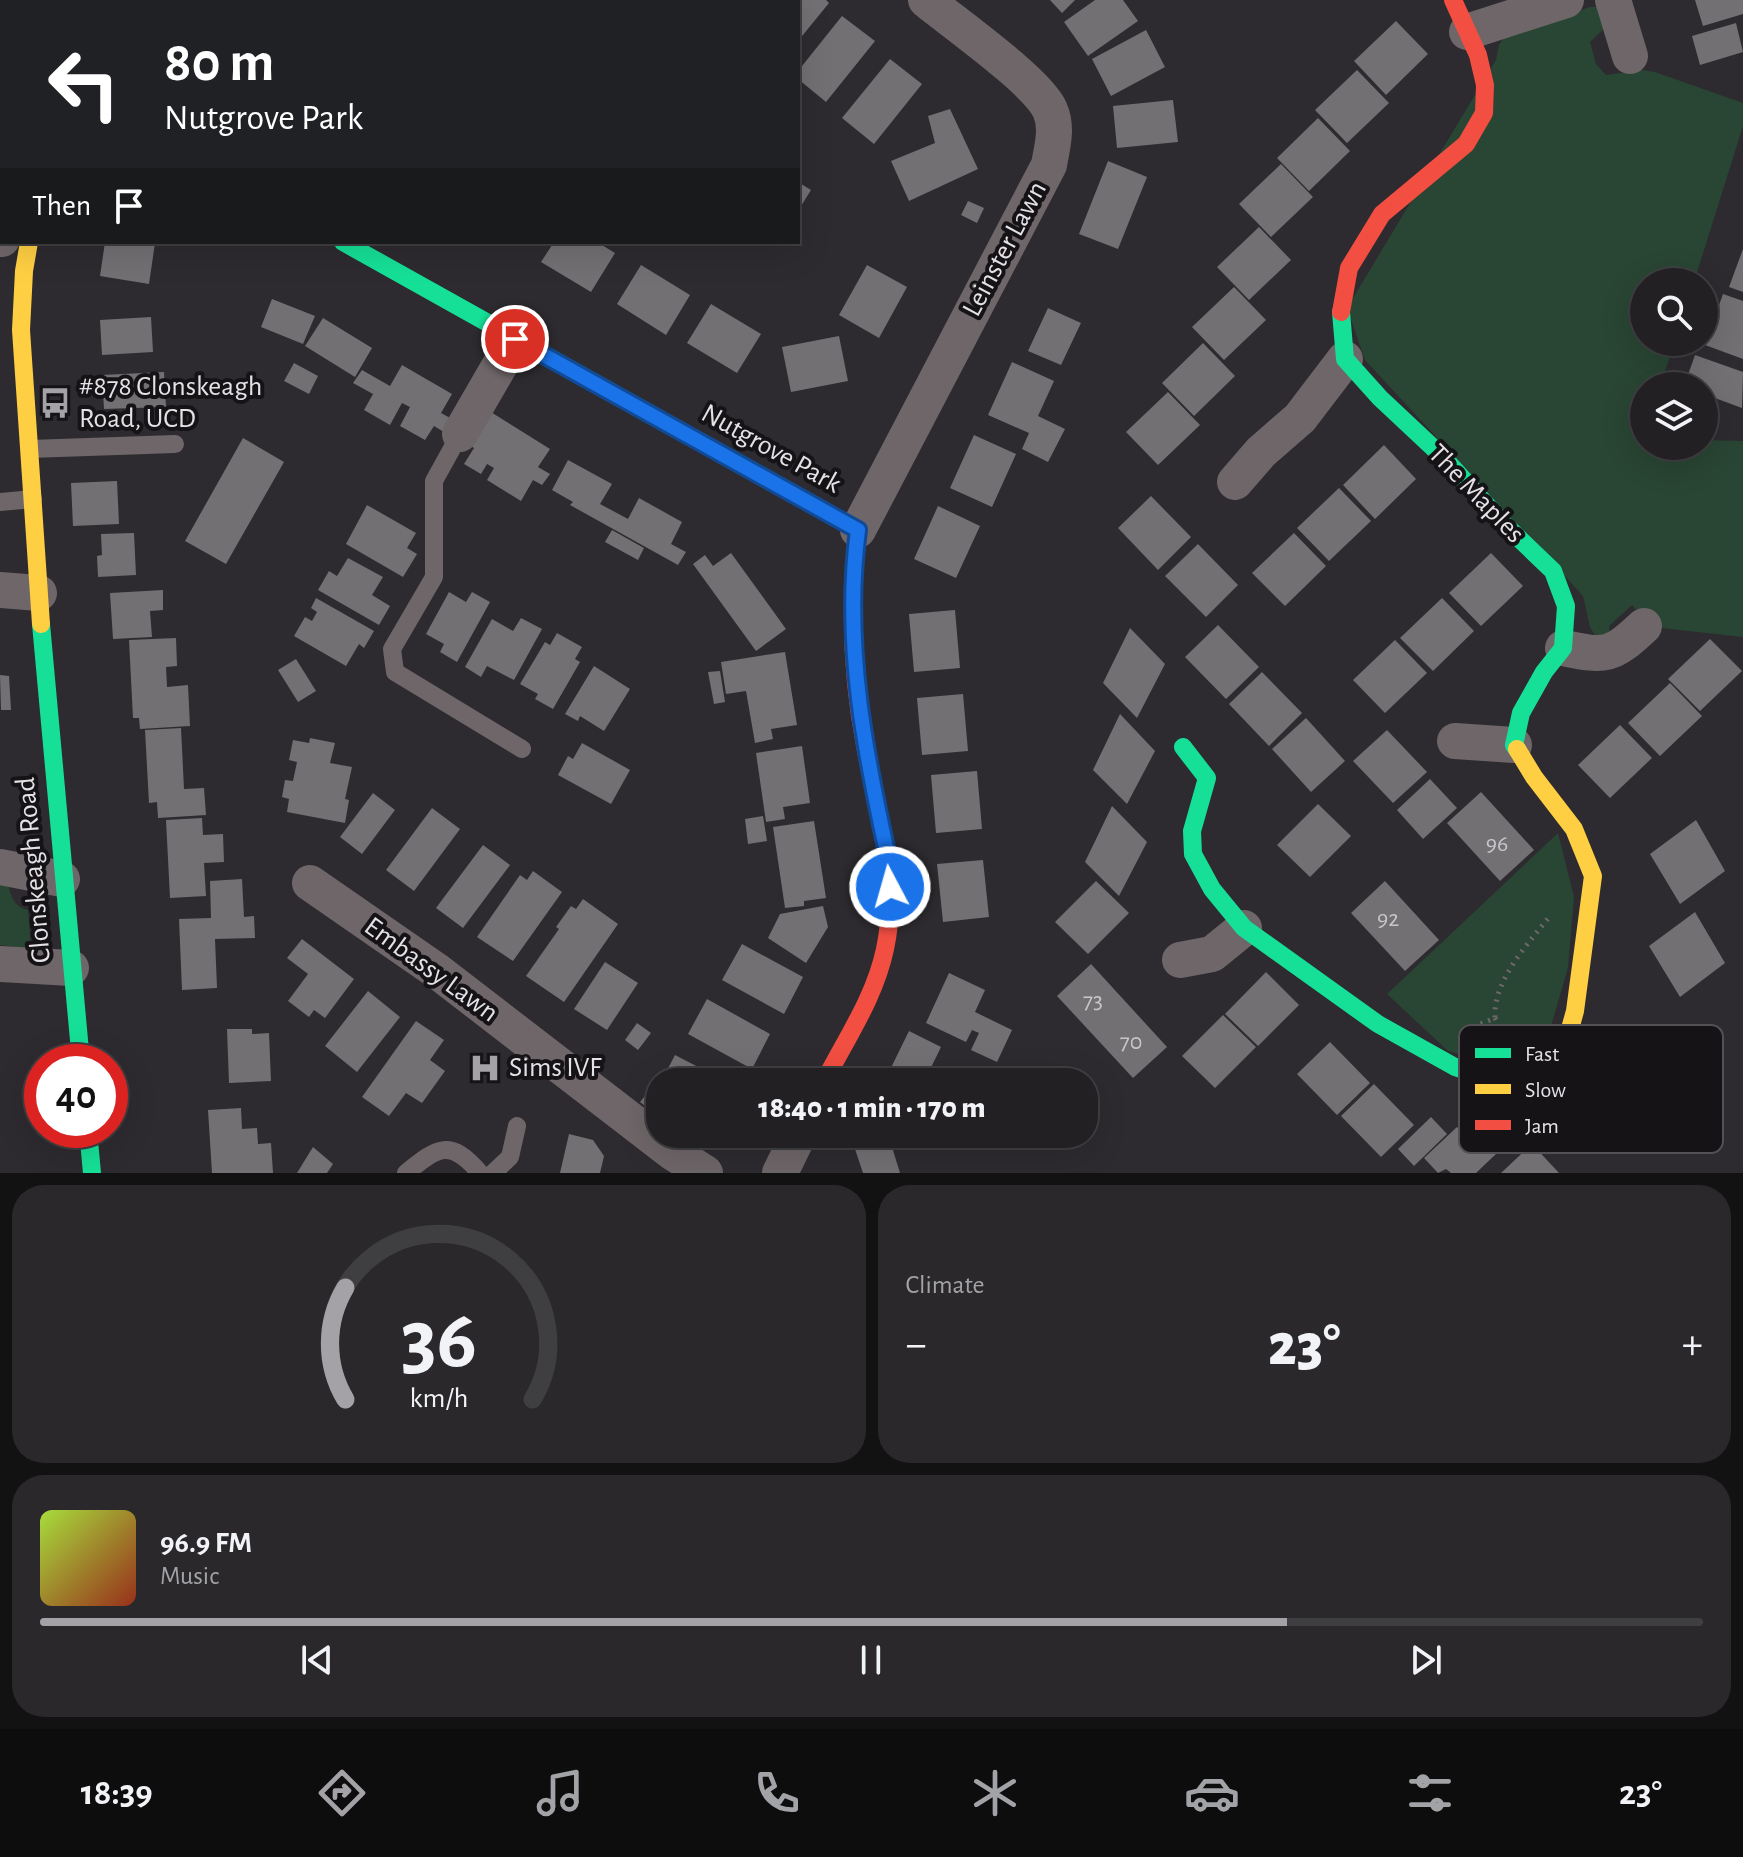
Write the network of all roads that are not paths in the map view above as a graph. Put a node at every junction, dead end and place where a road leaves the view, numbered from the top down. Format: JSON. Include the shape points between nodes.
{"nodes":[{"id":1,"x":926,"y":0,"type":"edge"},
{"id":2,"x":1566,"y":0,"type":"edge"},
{"id":3,"x":1613,"y":0,"type":"edge"},
{"id":4,"x":1460,"y":16,"type":"edge"},
{"id":5,"x":1630,"y":56,"type":"dead end"},
{"id":6,"x":14,"y":244,"type":"edge"},
{"id":7,"x":347,"y":244,"type":"edge"},
{"id":8,"x":515,"y":339,"type":"junction"},
{"id":9,"x":1345,"y":359,"type":"junction"},
{"id":10,"x":460,"y":434,"type":"joint"},
{"id":11,"x":175,"y":444,"type":"dead end"},
{"id":12,"x":30,"y":449,"type":"junction"},
{"id":13,"x":1235,"y":482,"type":"dead end"},
{"id":14,"x":33,"y":499,"type":"junction"},
{"id":15,"x":0,"y":502,"type":"edge"},
{"id":16,"x":858,"y":530,"type":"junction"},
{"id":17,"x":0,"y":590,"type":"edge"},
{"id":18,"x":39,"y":593,"type":"junction"},
{"id":19,"x":1644,"y":626,"type":"dead end"},
{"id":20,"x":1563,"y":648,"type":"junction"},
{"id":21,"x":1455,"y":741,"type":"dead end"},
{"id":22,"x":1514,"y":745,"type":"junction"},
{"id":23,"x":1183,"y":747,"type":"dead end"},
{"id":24,"x":522,"y":749,"type":"dead end"},
{"id":25,"x":0,"y":867,"type":"edge"},
{"id":26,"x":62,"y":879,"type":"junction"},
{"id":27,"x":310,"y":883,"type":"dead end"},
{"id":28,"x":1244,"y":928,"type":"junction"},
{"id":29,"x":1180,"y":960,"type":"dead end"},
{"id":30,"x":0,"y":964,"type":"edge"},
{"id":31,"x":71,"y":968,"type":"junction"},
{"id":32,"x":1571,"y":1025,"type":"edge"},
{"id":33,"x":79,"y":1044,"type":"edge"},
{"id":34,"x":831,"y":1068,"type":"edge"},
{"id":35,"x":1459,"y":1069,"type":"edge"},
{"id":36,"x":517,"y":1126,"type":"dead end"},
{"id":37,"x":90,"y":1148,"type":"edge"},
{"id":38,"x":792,"y":1148,"type":"edge"},
{"id":39,"x":92,"y":1173,"type":"edge"},
{"id":40,"x":406,"y":1173,"type":"edge"},
{"id":41,"x":480,"y":1173,"type":"edge"},
{"id":42,"x":493,"y":1173,"type":"edge"},
{"id":43,"x":705,"y":1173,"type":"edge"},
{"id":44,"x":780,"y":1173,"type":"edge"}],
"edges":[{"from":1,"to":16,"type":"street","name":"Leinster Lawn","via":[[1027,82],[1050,108],[1055,129],[1049,165]]},
{"from":2,"to":4,"type":"street"},
{"from":3,"to":5,"type":"street"},
{"from":4,"to":9,"type":"street","via":[[1478,55],[1484,113],[1466,144],[1382,214],[1349,268],[1341,312]]},
{"from":6,"to":12,"type":"street","name":"Clonskeagh Road"},
{"from":7,"to":8,"type":"street","name":"Nutgrove Park"},
{"from":8,"to":10,"type":"street"},
{"from":8,"to":16,"type":"street","name":"Nutgrove Park"},
{"from":9,"to":13,"type":"street","via":[[1300,418]]},
{"from":9,"to":20,"type":"street","name":"The Maples","via":[[1553,571],[1566,606]]},
{"from":10,"to":24,"type":"lane","via":[[434,481],[434,577],[392,649],[395,672]]},
{"from":11,"to":12,"type":"lane"},
{"from":12,"to":14,"type":"street","name":"Clonskeagh Road"},
{"from":14,"to":15,"type":"lane"},
{"from":14,"to":18,"type":"street","name":"Clonskeagh Road"},
{"from":16,"to":34,"type":"street","name":"Nutgrove Park","via":[[852,630],[860,718],[890,866],[891,909],[875,981]]},
{"from":17,"to":18,"type":"street"},
{"from":18,"to":26,"type":"street","name":"Clonskeagh Road"},
{"from":19,"to":20,"type":"street","via":[[1617,651],[1591,654]]},
{"from":20,"to":22,"type":"street","via":[[1521,713]]},
{"from":21,"to":22,"type":"street"},
{"from":22,"to":32,"type":"street","via":[[1574,829],[1593,876]]},
{"from":23,"to":28,"type":"street","via":[[1207,778],[1190,844],[1204,875]]},
{"from":25,"to":26,"type":"street"},
{"from":26,"to":31,"type":"street","name":"Clonskeagh Road"},
{"from":27,"to":43,"type":"street","name":"Embassy Lawn","via":[[437,971]]},
{"from":28,"to":29,"type":"street","via":[[1212,954]]},
{"from":28,"to":35,"type":"street","via":[[1375,1022]]},
{"from":30,"to":31,"type":"street"},
{"from":31,"to":33,"type":"street","name":"Clonskeagh Road"},
{"from":36,"to":42,"type":"lane","via":[[510,1157]]},
{"from":37,"to":39,"type":"street"},
{"from":38,"to":44,"type":"street"},
{"from":40,"to":41,"type":"lane","via":[[435,1150],[449,1148],[466,1156]]}]}
